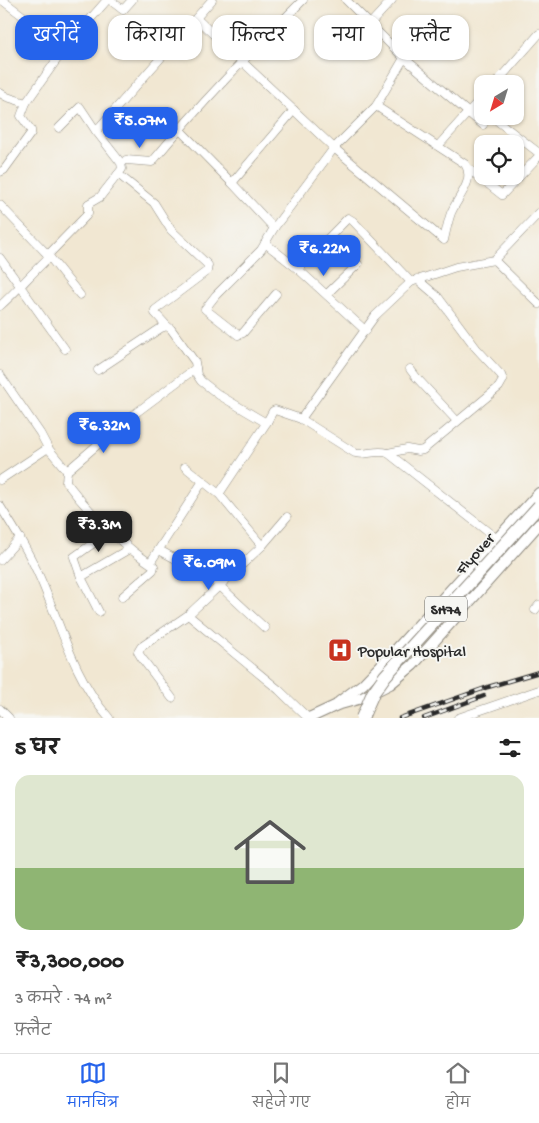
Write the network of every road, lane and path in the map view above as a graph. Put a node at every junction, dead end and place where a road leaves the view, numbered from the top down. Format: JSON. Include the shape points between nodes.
{"nodes":[{"id":1,"x":2,"y":0,"type":"edge"},
{"id":2,"x":96,"y":0,"type":"edge"},
{"id":3,"x":132,"y":0,"type":"edge"},
{"id":4,"x":303,"y":0,"type":"edge"},
{"id":5,"x":346,"y":0,"type":"edge"},
{"id":6,"x":392,"y":0,"type":"edge"},
{"id":7,"x":209,"y":1,"type":"edge"},
{"id":8,"x":106,"y":2,"type":"edge"},
{"id":9,"x":22,"y":15,"type":"edge"},
{"id":10,"x":94,"y":15,"type":"edge"},
{"id":11,"x":198,"y":15,"type":"edge"},
{"id":12,"x":288,"y":15,"type":"edge"},
{"id":13,"x":361,"y":15,"type":"edge"},
{"id":14,"x":378,"y":15,"type":"edge"},
{"id":15,"x":202,"y":23,"type":"edge"},
{"id":16,"x":212,"y":32,"type":"edge"},
{"id":17,"x":539,"y":34,"type":"edge"},
{"id":18,"x":382,"y":36,"type":"edge"},
{"id":19,"x":392,"y":46,"type":"edge"},
{"id":20,"x":56,"y":60,"type":"edge"},
{"id":21,"x":159,"y":60,"type":"edge"},
{"id":22,"x":243,"y":60,"type":"joint"},
{"id":23,"x":403,"y":60,"type":"edge"},
{"id":24,"x":406,"y":60,"type":"edge"},
{"id":25,"x":503,"y":75,"type":"edge"},
{"id":26,"x":0,"y":93,"type":"edge"},
{"id":27,"x":26,"y":103,"type":"junction"},
{"id":28,"x":376,"y":106,"type":"junction"},
{"id":29,"x":294,"y":110,"type":"junction"},
{"id":30,"x":474,"y":110,"type":"edge"},
{"id":31,"x":469,"y":113,"type":"junction"},
{"id":32,"x":474,"y":117,"type":"edge"},
{"id":33,"x":502,"y":125,"type":"edge"},
{"id":34,"x":59,"y":128,"type":"dead end"},
{"id":35,"x":179,"y":129,"type":"junction"},
{"id":36,"x":96,"y":131,"type":"junction"},
{"id":37,"x":438,"y":146,"type":"junction"},
{"id":38,"x":334,"y":148,"type":"junction"},
{"id":39,"x":539,"y":154,"type":"edge"},
{"id":40,"x":126,"y":160,"type":"dead end"},
{"id":41,"x":469,"y":169,"type":"junction"},
{"id":42,"x":0,"y":172,"type":"edge"},
{"id":43,"x":118,"y":174,"type":"junction"},
{"id":44,"x":232,"y":183,"type":"junction"},
{"id":45,"x":0,"y":205,"type":"edge"},
{"id":46,"x":539,"y":213,"type":"edge"},
{"id":47,"x":274,"y":228,"type":"junction"},
{"id":48,"x":265,"y":243,"type":"junction"},
{"id":49,"x":48,"y":255,"type":"junction"},
{"id":50,"x":0,"y":258,"type":"edge"},
{"id":51,"x":494,"y":260,"type":"junction"},
{"id":52,"x":358,"y":264,"type":"dead end"},
{"id":53,"x":298,"y":269,"type":"junction"},
{"id":54,"x":414,"y":280,"type":"junction"},
{"id":55,"x":22,"y":286,"type":"junction"},
{"id":56,"x":276,"y":294,"type":"dead end"},
{"id":57,"x":327,"y":294,"type":"junction"},
{"id":58,"x":80,"y":295,"type":"dead end"},
{"id":59,"x":539,"y":304,"type":"edge"},
{"id":60,"x":0,"y":306,"type":"edge"},
{"id":61,"x":167,"y":326,"type":"junction"},
{"id":62,"x":366,"y":331,"type":"junction"},
{"id":63,"x":65,"y":349,"type":"dead end"},
{"id":64,"x":196,"y":368,"type":"junction"},
{"id":65,"x":410,"y":369,"type":"dead end"},
{"id":66,"x":98,"y":370,"type":"dead end"},
{"id":67,"x":0,"y":375,"type":"edge"},
{"id":68,"x":301,"y":419,"type":"junction"},
{"id":69,"x":458,"y":421,"type":"junction"},
{"id":70,"x":267,"y":422,"type":"junction"},
{"id":71,"x":48,"y":448,"type":"junction"},
{"id":72,"x":388,"y":453,"type":"junction"},
{"id":73,"x":185,"y":467,"type":"dead end"},
{"id":74,"x":67,"y":471,"type":"junction"},
{"id":75,"x":0,"y":480,"type":"edge"},
{"id":76,"x":203,"y":481,"type":"junction"},
{"id":77,"x":539,"y":493,"type":"edge"},
{"id":78,"x":219,"y":494,"type":"junction"},
{"id":79,"x":0,"y":506,"type":"edge"},
{"id":80,"x":539,"y":506,"type":"edge"},
{"id":81,"x":288,"y":517,"type":"dead end"},
{"id":82,"x":538,"y":528,"type":"edge"},
{"id":83,"x":109,"y":532,"type":"junction"},
{"id":84,"x":20,"y":538,"type":"junction"},
{"id":85,"x":498,"y":539,"type":"junction"},
{"id":86,"x":262,"y":546,"type":"junction"},
{"id":87,"x":129,"y":549,"type":"junction"},
{"id":88,"x":159,"y":550,"type":"junction"},
{"id":89,"x":0,"y":560,"type":"edge"},
{"id":90,"x":150,"y":563,"type":"junction"},
{"id":91,"x":81,"y":577,"type":"junction"},
{"id":92,"x":218,"y":585,"type":"junction"},
{"id":93,"x":122,"y":597,"type":"dead end"},
{"id":94,"x":99,"y":612,"type":"dead end"},
{"id":95,"x":188,"y":615,"type":"junction"},
{"id":96,"x":265,"y":628,"type":"dead end"},
{"id":97,"x":539,"y":690,"type":"edge"},
{"id":98,"x":172,"y":698,"type":"dead end"},
{"id":99,"x":336,"y":705,"type":"junction"},
{"id":100,"x":0,"y":710,"type":"edge"},
{"id":101,"x":9,"y":718,"type":"edge"},
{"id":102,"x":109,"y":718,"type":"edge"},
{"id":103,"x":308,"y":718,"type":"edge"},
{"id":104,"x":362,"y":718,"type":"edge"},
{"id":105,"x":458,"y":718,"type":"edge"}],
"edges":[{"from":1,"to":9,"type":"street"},
{"from":2,"to":8,"type":"street"},
{"from":3,"to":8,"type":"street","via":[[123,10]]},
{"from":4,"to":12,"type":"street"},
{"from":5,"to":13,"type":"street"},
{"from":6,"to":14,"type":"street"},
{"from":7,"to":11,"type":"street"},
{"from":8,"to":10,"type":"street"},
{"from":15,"to":16,"type":"street"},
{"from":17,"to":25,"type":"street"},
{"from":18,"to":19,"type":"street"},
{"from":20,"to":27,"type":"street"},
{"from":21,"to":36,"type":"street"},
{"from":22,"to":29,"type":"street"},
{"from":22,"to":35,"type":"street"},
{"from":23,"to":28,"type":"street"},
{"from":24,"to":31,"type":"street"},
{"from":26,"to":27,"type":"street"},
{"from":27,"to":42,"type":"street","via":[[21,116],[31,133]]},
{"from":28,"to":37,"type":"street"},
{"from":28,"to":38,"type":"street"},
{"from":29,"to":38,"type":"street"},
{"from":29,"to":44,"type":"street"},
{"from":30,"to":31,"type":"street"},
{"from":31,"to":32,"type":"street"},
{"from":31,"to":37,"type":"street"},
{"from":33,"to":39,"type":"street"},
{"from":34,"to":36,"type":"street","via":[[80,107]]},
{"from":35,"to":40,"type":"street","via":[[152,162]]},
{"from":35,"to":44,"type":"street"},
{"from":36,"to":43,"type":"street","via":[[121,163],[122,169]]},
{"from":37,"to":41,"type":"street"},
{"from":38,"to":41,"type":"street","via":[[444,240]]},
{"from":38,"to":47,"type":"street"},
{"from":39,"to":41,"type":"street","via":[[502,195]]},
{"from":43,"to":49,"type":"street","via":[[100,197],[88,204],[86,216]]},
{"from":43,"to":61,"type":"street","via":[[154,203],[171,230],[208,265],[207,270],[155,310]]},
{"from":44,"to":47,"type":"street"},
{"from":45,"to":49,"type":"street"},
{"from":46,"to":51,"type":"street"},
{"from":47,"to":48,"type":"street"},
{"from":48,"to":53,"type":"street"},
{"from":48,"to":56,"type":"street","via":[[206,309],[238,335]]},
{"from":49,"to":55,"type":"street"},
{"from":49,"to":58,"type":"street"},
{"from":50,"to":55,"type":"street"},
{"from":51,"to":54,"type":"street"},
{"from":51,"to":59,"type":"street"},
{"from":52,"to":57,"type":"street"},
{"from":53,"to":54,"type":"street","via":[[348,218]]},
{"from":53,"to":57,"type":"street"},
{"from":54,"to":62,"type":"street","via":[[375,316]]},
{"from":54,"to":69,"type":"street","via":[[438,297],[503,380]]},
{"from":55,"to":60,"type":"street"},
{"from":55,"to":63,"type":"street"},
{"from":57,"to":62,"type":"street"},
{"from":61,"to":64,"type":"street","via":[[195,362]]},
{"from":61,"to":66,"type":"street"},
{"from":62,"to":68,"type":"street"},
{"from":64,"to":70,"type":"street","via":[[199,379],[212,390]]},
{"from":64,"to":74,"type":"street","via":[[125,421]]},
{"from":65,"to":69,"type":"street"},
{"from":67,"to":71,"type":"street"},
{"from":68,"to":70,"type":"street","via":[[276,410]]},
{"from":68,"to":72,"type":"street","via":[[355,453]]},
{"from":69,"to":72,"type":"street","via":[[423,450]]},
{"from":70,"to":78,"type":"street"},
{"from":71,"to":74,"type":"street"},
{"from":71,"to":75,"type":"street"},
{"from":72,"to":85,"type":"street"},
{"from":73,"to":76,"type":"street"},
{"from":74,"to":83,"type":"street","via":[[66,482]]},
{"from":76,"to":78,"type":"street"},
{"from":76,"to":88,"type":"street"},
{"from":77,"to":85,"type":"street"},
{"from":78,"to":86,"type":"street"},
{"from":79,"to":84,"type":"street"},
{"from":80,"to":104,"type":"main road","name":"Flyover","number":"SH74","bridge":true,"via":[[385,676],[373,692]]},
{"from":81,"to":86,"type":"street"},
{"from":82,"to":99,"type":"street","via":[[413,665],[390,684],[362,698]]},
{"from":83,"to":87,"type":"street"},
{"from":83,"to":91,"type":"street","via":[[74,557]]},
{"from":84,"to":89,"type":"street"},
{"from":84,"to":102,"type":"street","via":[[81,676]]},
{"from":85,"to":99,"type":"street","via":[[363,684]]},
{"from":86,"to":92,"type":"street"},
{"from":87,"to":90,"type":"street"},
{"from":87,"to":91,"type":"street"},
{"from":88,"to":90,"type":"street"},
{"from":88,"to":92,"type":"street","via":[[185,564],[193,561]]},
{"from":90,"to":93,"type":"street","via":[[154,570]]},
{"from":91,"to":94,"type":"street"},
{"from":92,"to":95,"type":"street"},
{"from":92,"to":96,"type":"street"},
{"from":95,"to":98,"type":"street","via":[[138,652]]},
{"from":95,"to":103,"type":"street"},
{"from":97,"to":105,"type":"street"},
{"from":99,"to":103,"type":"street"},
{"from":100,"to":101,"type":"street"}]}
